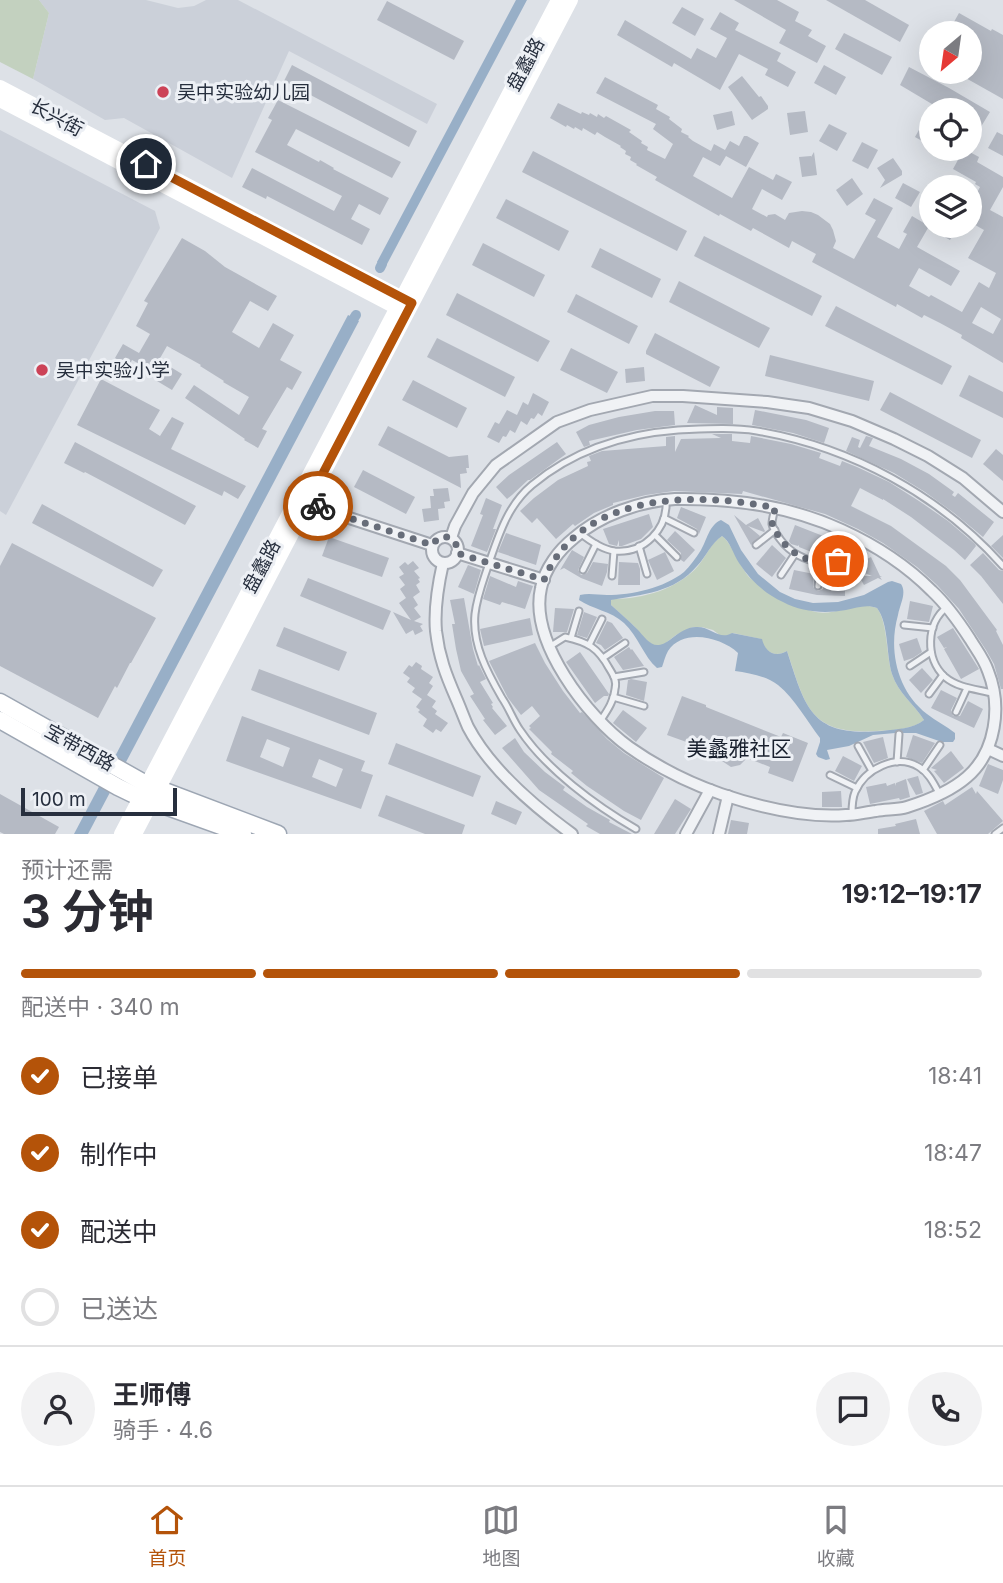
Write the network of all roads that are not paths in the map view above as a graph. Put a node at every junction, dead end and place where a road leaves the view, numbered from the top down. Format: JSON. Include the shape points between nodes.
{"nodes":[{"id":1,"x":558,"y":0,"type":"edge"},
{"id":2,"x":571,"y":0,"type":"edge"},
{"id":3,"x":0,"y":87,"type":"edge"},
{"id":4,"x":0,"y":100,"type":"edge"},
{"id":5,"x":404,"y":305,"type":"junction"},
{"id":6,"x":303,"y":498,"type":"junction"},
{"id":7,"x":666,"y":500,"type":"junction"},
{"id":8,"x":775,"y":508,"type":"junction"},
{"id":9,"x":1003,"y":512,"type":"edge"},
{"id":10,"x":664,"y":517,"type":"junction"},
{"id":11,"x":775,"y":530,"type":"junction"},
{"id":12,"x":580,"y":533,"type":"junction"},
{"id":13,"x":694,"y":533,"type":"dead end"},
{"id":14,"x":656,"y":535,"type":"junction"},
{"id":15,"x":451,"y":538,"type":"junction"},
{"id":16,"x":864,"y":542,"type":"junction"},
{"id":17,"x":596,"y":544,"type":"junction"},
{"id":18,"x":432,"y":545,"type":"junction"},
{"id":19,"x":756,"y":545,"type":"dead end"},
{"id":20,"x":639,"y":546,"type":"junction"},
{"id":21,"x":614,"y":551,"type":"junction"},
{"id":22,"x":457,"y":553,"type":"junction"},
{"id":23,"x":795,"y":554,"type":"junction"},
{"id":24,"x":677,"y":557,"type":"dead end"},
{"id":25,"x":848,"y":557,"type":"junction"},
{"id":26,"x":490,"y":562,"type":"junction"},
{"id":27,"x":821,"y":562,"type":"junction"},
{"id":28,"x":443,"y":563,"type":"junction"},
{"id":29,"x":1003,"y":566,"type":"edge"},
{"id":30,"x":583,"y":570,"type":"dead end"},
{"id":31,"x":648,"y":573,"type":"dead end"},
{"id":32,"x":781,"y":575,"type":"dead end"},
{"id":33,"x":612,"y":576,"type":"dead end"},
{"id":34,"x":544,"y":580,"type":"junction"},
{"id":35,"x":854,"y":581,"type":"dead end"},
{"id":36,"x":818,"y":586,"type":"dead end"},
{"id":37,"x":947,"y":607,"type":"junction"},
{"id":38,"x":579,"y":611,"type":"dead end"},
{"id":39,"x":602,"y":619,"type":"dead end"},
{"id":40,"x":904,"y":625,"type":"dead end"},
{"id":41,"x":933,"y":628,"type":"junction"},
{"id":42,"x":571,"y":638,"type":"junction"},
{"id":43,"x":625,"y":643,"type":"dead end"},
{"id":44,"x":589,"y":645,"type":"junction"},
{"id":45,"x":549,"y":647,"type":"junction"},
{"id":46,"x":931,"y":652,"type":"junction"},
{"id":47,"x":603,"y":658,"type":"junction"},
{"id":48,"x":910,"y":666,"type":"dead end"},
{"id":49,"x":644,"y":672,"type":"dead end"},
{"id":50,"x":943,"y":675,"type":"junction"},
{"id":51,"x":614,"y":677,"type":"junction"},
{"id":52,"x":967,"y":688,"type":"junction"},
{"id":53,"x":994,"y":693,"type":"junction"},
{"id":54,"x":929,"y":694,"type":"dead end"},
{"id":55,"x":614,"y":697,"type":"junction"},
{"id":56,"x":0,"y":702,"type":"edge"},
{"id":57,"x":644,"y":706,"type":"dead end"},
{"id":58,"x":956,"y":712,"type":"dead end"},
{"id":59,"x":0,"y":720,"type":"edge"},
{"id":60,"x":600,"y":721,"type":"junction"},
{"id":61,"x":899,"y":734,"type":"dead end"},
{"id":62,"x":940,"y":745,"type":"dead end"},
{"id":63,"x":858,"y":746,"type":"dead end"},
{"id":64,"x":988,"y":750,"type":"junction"},
{"id":65,"x":1003,"y":756,"type":"edge"},
{"id":66,"x":897,"y":762,"type":"junction"},
{"id":67,"x":923,"y":770,"type":"junction"},
{"id":68,"x":872,"y":771,"type":"junction"},
{"id":69,"x":830,"y":775,"type":"dead end"},
{"id":70,"x":857,"y":788,"type":"junction"},
{"id":71,"x":710,"y":790,"type":"junction"},
{"id":72,"x":149,"y":793,"type":"junction"},
{"id":73,"x":939,"y":793,"type":"junction"},
{"id":74,"x":728,"y":796,"type":"junction"},
{"id":75,"x":852,"y":815,"type":"junction"},
{"id":76,"x":1003,"y":828,"type":"edge"},
{"id":77,"x":636,"y":829,"type":"dead end"},
{"id":78,"x":121,"y":834,"type":"edge"},
{"id":79,"x":135,"y":834,"type":"edge"},
{"id":80,"x":243,"y":834,"type":"edge"},
{"id":81,"x":278,"y":834,"type":"edge"},
{"id":82,"x":572,"y":834,"type":"edge"},
{"id":83,"x":686,"y":834,"type":"edge"},
{"id":84,"x":719,"y":834,"type":"edge"},
{"id":85,"x":995,"y":834,"type":"edge"}],
"edges":[{"from":1,"to":5,"type":"main road","name":"盘蠡路"},
{"from":2,"to":5,"type":"main road","name":"盘蠡路"},
{"from":3,"to":5,"type":"main road","name":"长兴街"},
{"from":4,"to":5,"type":"main road","name":"长兴街"},
{"from":5,"to":6,"type":"main road","name":"盘蠡路"},
{"from":6,"to":18,"type":"street","via":[[328,511]]},
{"from":6,"to":72,"type":"main road","name":"盘蠡路"},
{"from":7,"to":8,"type":"street","via":[[729,500]]},
{"from":7,"to":10,"type":"lane"},
{"from":7,"to":12,"type":"street","via":[[607,517]]},
{"from":8,"to":11,"type":"lane"},
{"from":8,"to":16,"type":"street","via":[[842,529]]},
{"from":9,"to":15,"type":"street","via":[[928,456],[852,421],[768,402],[652,396],[556,422],[496,465],[473,493]]},
{"from":10,"to":13,"type":"lane"},
{"from":10,"to":14,"type":"lane"},
{"from":11,"to":19,"type":"lane"},
{"from":11,"to":23,"type":"lane"},
{"from":12,"to":17,"type":"lane"},
{"from":12,"to":34,"type":"street","via":[[551,564]]},
{"from":14,"to":20,"type":"lane"},
{"from":14,"to":24,"type":"lane"},
{"from":15,"to":18,"type":"street","via":[[438,538]]},
{"from":15,"to":22,"type":"street"},
{"from":16,"to":25,"type":"lane"},
{"from":16,"to":37,"type":"street","via":[[912,573]]},
{"from":17,"to":21,"type":"lane"},
{"from":17,"to":30,"type":"lane"},
{"from":18,"to":28,"type":"street","via":[[432,554]]},
{"from":20,"to":21,"type":"lane"},
{"from":20,"to":31,"type":"lane"},
{"from":21,"to":33,"type":"lane"},
{"from":22,"to":26,"type":"street"},
{"from":22,"to":28,"type":"street"},
{"from":23,"to":27,"type":"lane"},
{"from":23,"to":32,"type":"lane"},
{"from":25,"to":27,"type":"lane"},
{"from":25,"to":35,"type":"lane"},
{"from":26,"to":29,"type":"lane","via":[[516,501],[571,459],[596,446],[639,435],[728,429],[807,443],[859,462],[943,510]]},
{"from":26,"to":34,"type":"street"},
{"from":26,"to":77,"type":"lane","via":[[475,615],[483,662],[493,681],[520,730],[541,756],[601,807]]},
{"from":27,"to":36,"type":"lane"},
{"from":28,"to":82,"type":"street","via":[[436,597],[441,664],[469,729],[514,785]]},
{"from":34,"to":45,"type":"street","via":[[540,614]]},
{"from":37,"to":41,"type":"lane"},
{"from":37,"to":53,"type":"street","via":[[988,669]]},
{"from":38,"to":42,"type":"lane"},
{"from":39,"to":44,"type":"lane"},
{"from":40,"to":41,"type":"lane"},
{"from":41,"to":46,"type":"lane"},
{"from":42,"to":44,"type":"lane"},
{"from":42,"to":45,"type":"lane"},
{"from":43,"to":47,"type":"lane"},
{"from":44,"to":47,"type":"lane"},
{"from":45,"to":60,"type":"street"},
{"from":46,"to":48,"type":"lane"},
{"from":46,"to":50,"type":"lane"},
{"from":47,"to":51,"type":"lane"},
{"from":49,"to":51,"type":"lane"},
{"from":50,"to":52,"type":"lane"},
{"from":50,"to":54,"type":"lane"},
{"from":51,"to":55,"type":"lane"},
{"from":52,"to":53,"type":"lane"},
{"from":52,"to":58,"type":"lane"},
{"from":53,"to":64,"type":"street","via":[[994,727]]},
{"from":55,"to":57,"type":"lane"},
{"from":55,"to":60,"type":"lane"},
{"from":56,"to":72,"type":"main road","name":"宝带西路","via":[[126,772]]},
{"from":59,"to":72,"type":"main road","name":"宝带西路","via":[[118,787]]},
{"from":60,"to":71,"type":"street","via":[[628,746]]},
{"from":61,"to":66,"type":"lane"},
{"from":62,"to":67,"type":"lane"},
{"from":63,"to":68,"type":"lane"},
{"from":64,"to":65,"type":"street"},
{"from":64,"to":73,"type":"street","via":[[967,778]]},
{"from":66,"to":67,"type":"lane"},
{"from":66,"to":68,"type":"lane"},
{"from":67,"to":73,"type":"lane"},
{"from":68,"to":70,"type":"lane"},
{"from":69,"to":70,"type":"lane"},
{"from":70,"to":75,"type":"lane"},
{"from":71,"to":74,"type":"street"},
{"from":71,"to":83,"type":"street"},
{"from":72,"to":78,"type":"main road","name":"盘蠡路"},
{"from":72,"to":79,"type":"main road","name":"盘蠡路"},
{"from":72,"to":80,"type":"main road","name":"宝带西路","via":[[165,806]]},
{"from":72,"to":81,"type":"main road","name":"宝带西路"},
{"from":73,"to":75,"type":"street","via":[[904,808]]},
{"from":74,"to":75,"type":"street","via":[[799,812]]},
{"from":74,"to":84,"type":"street"},
{"from":76,"to":85,"type":"lane"}]}
